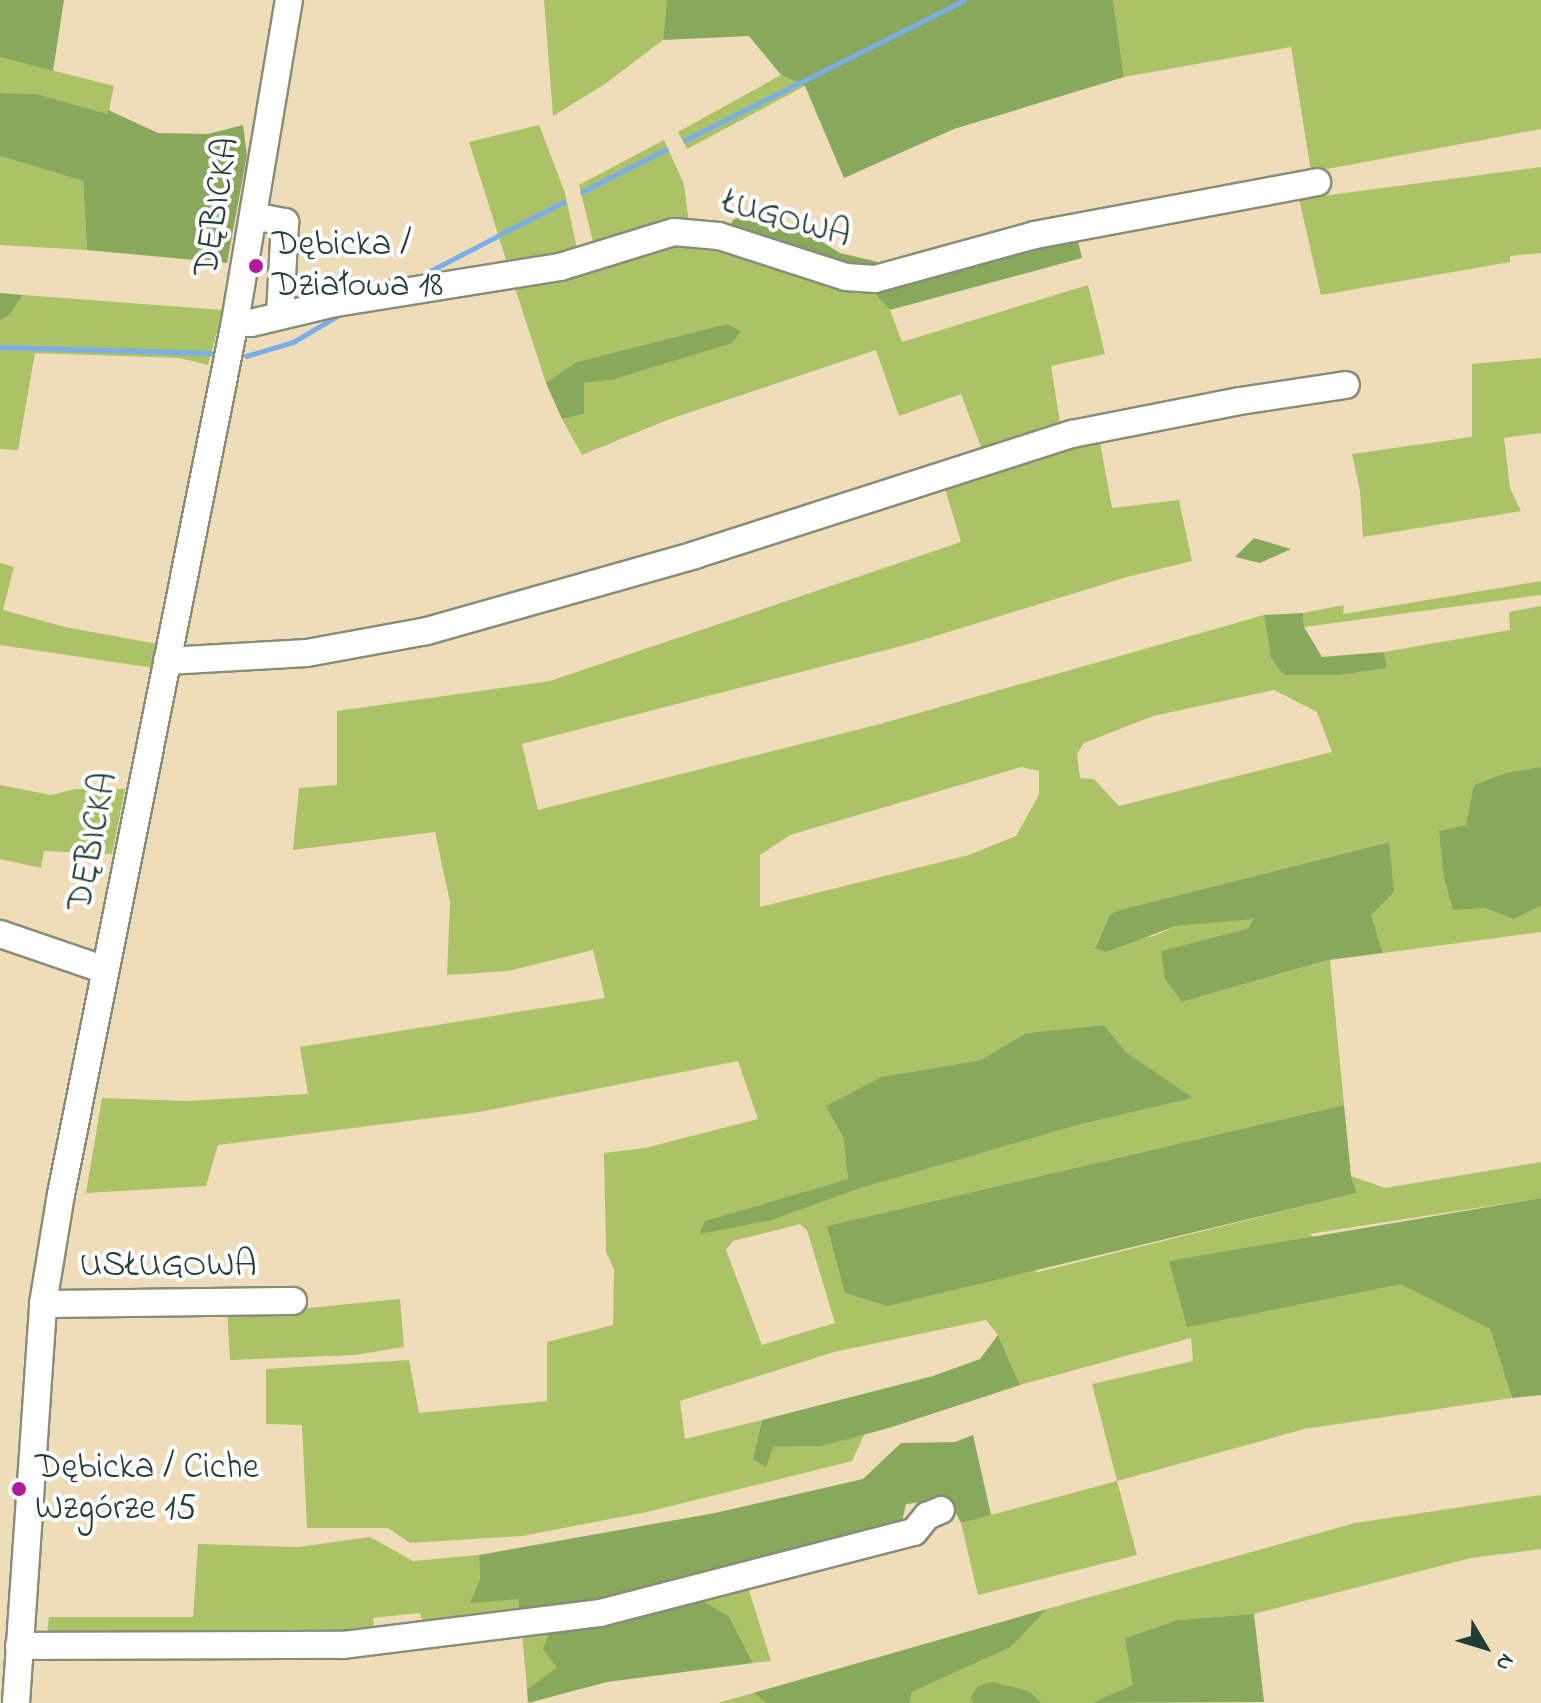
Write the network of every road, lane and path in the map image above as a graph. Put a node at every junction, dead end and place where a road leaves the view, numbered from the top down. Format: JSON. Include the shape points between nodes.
{"nodes":[{"id":1,"x":289,"y":0,"type":"edge"},
{"id":2,"x":1317,"y":182,"type":"dead end"},
{"id":3,"x":253,"y":216,"type":"junction"},
{"id":4,"x":280,"y":315,"type":"junction"},
{"id":5,"x":235,"y":322,"type":"junction"},
{"id":6,"x":1346,"y":385,"type":"dead end"},
{"id":7,"x":167,"y":661,"type":"junction"},
{"id":8,"x":0,"y":934,"type":"edge"},
{"id":9,"x":105,"y":970,"type":"junction"},
{"id":10,"x":293,"y":1301,"type":"dead end"},
{"id":11,"x":43,"y":1304,"type":"junction"},
{"id":12,"x":941,"y":1510,"type":"dead end"},
{"id":13,"x":19,"y":1646,"type":"junction"},
{"id":14,"x":16,"y":1703,"type":"edge"}],
"edges":[{"from":1,"to":3,"type":"street","name":"DĘBICKA"},
{"from":2,"to":4,"type":"street","name":"ŁUGOWA","via":[[1035,235],[875,279],[846,277],[729,238],[674,232],[560,267]]},
{"from":3,"to":4,"type":"street","via":[[285,222]]},
{"from":3,"to":5,"type":"street","name":"DĘBICKA"},
{"from":4,"to":5,"type":"street","name":"ŁUGOWA"},
{"from":5,"to":7,"type":"street","name":"DĘBICKA"},
{"from":6,"to":7,"type":"street","via":[[1072,434],[680,560],[427,631],[307,653]]},
{"from":7,"to":9,"type":"street","name":"DĘBICKA"},
{"from":8,"to":9,"type":"street"},
{"from":9,"to":11,"type":"street","name":"DĘBICKA"},
{"from":10,"to":11,"type":"street","name":"USŁUGOWA"},
{"from":11,"to":13,"type":"street","name":"DĘBICKA"},
{"from":12,"to":13,"type":"street","via":[[927,1516],[914,1532],[600,1613],[343,1645]]},
{"from":13,"to":14,"type":"street","name":"DĘBICKA"}]}
